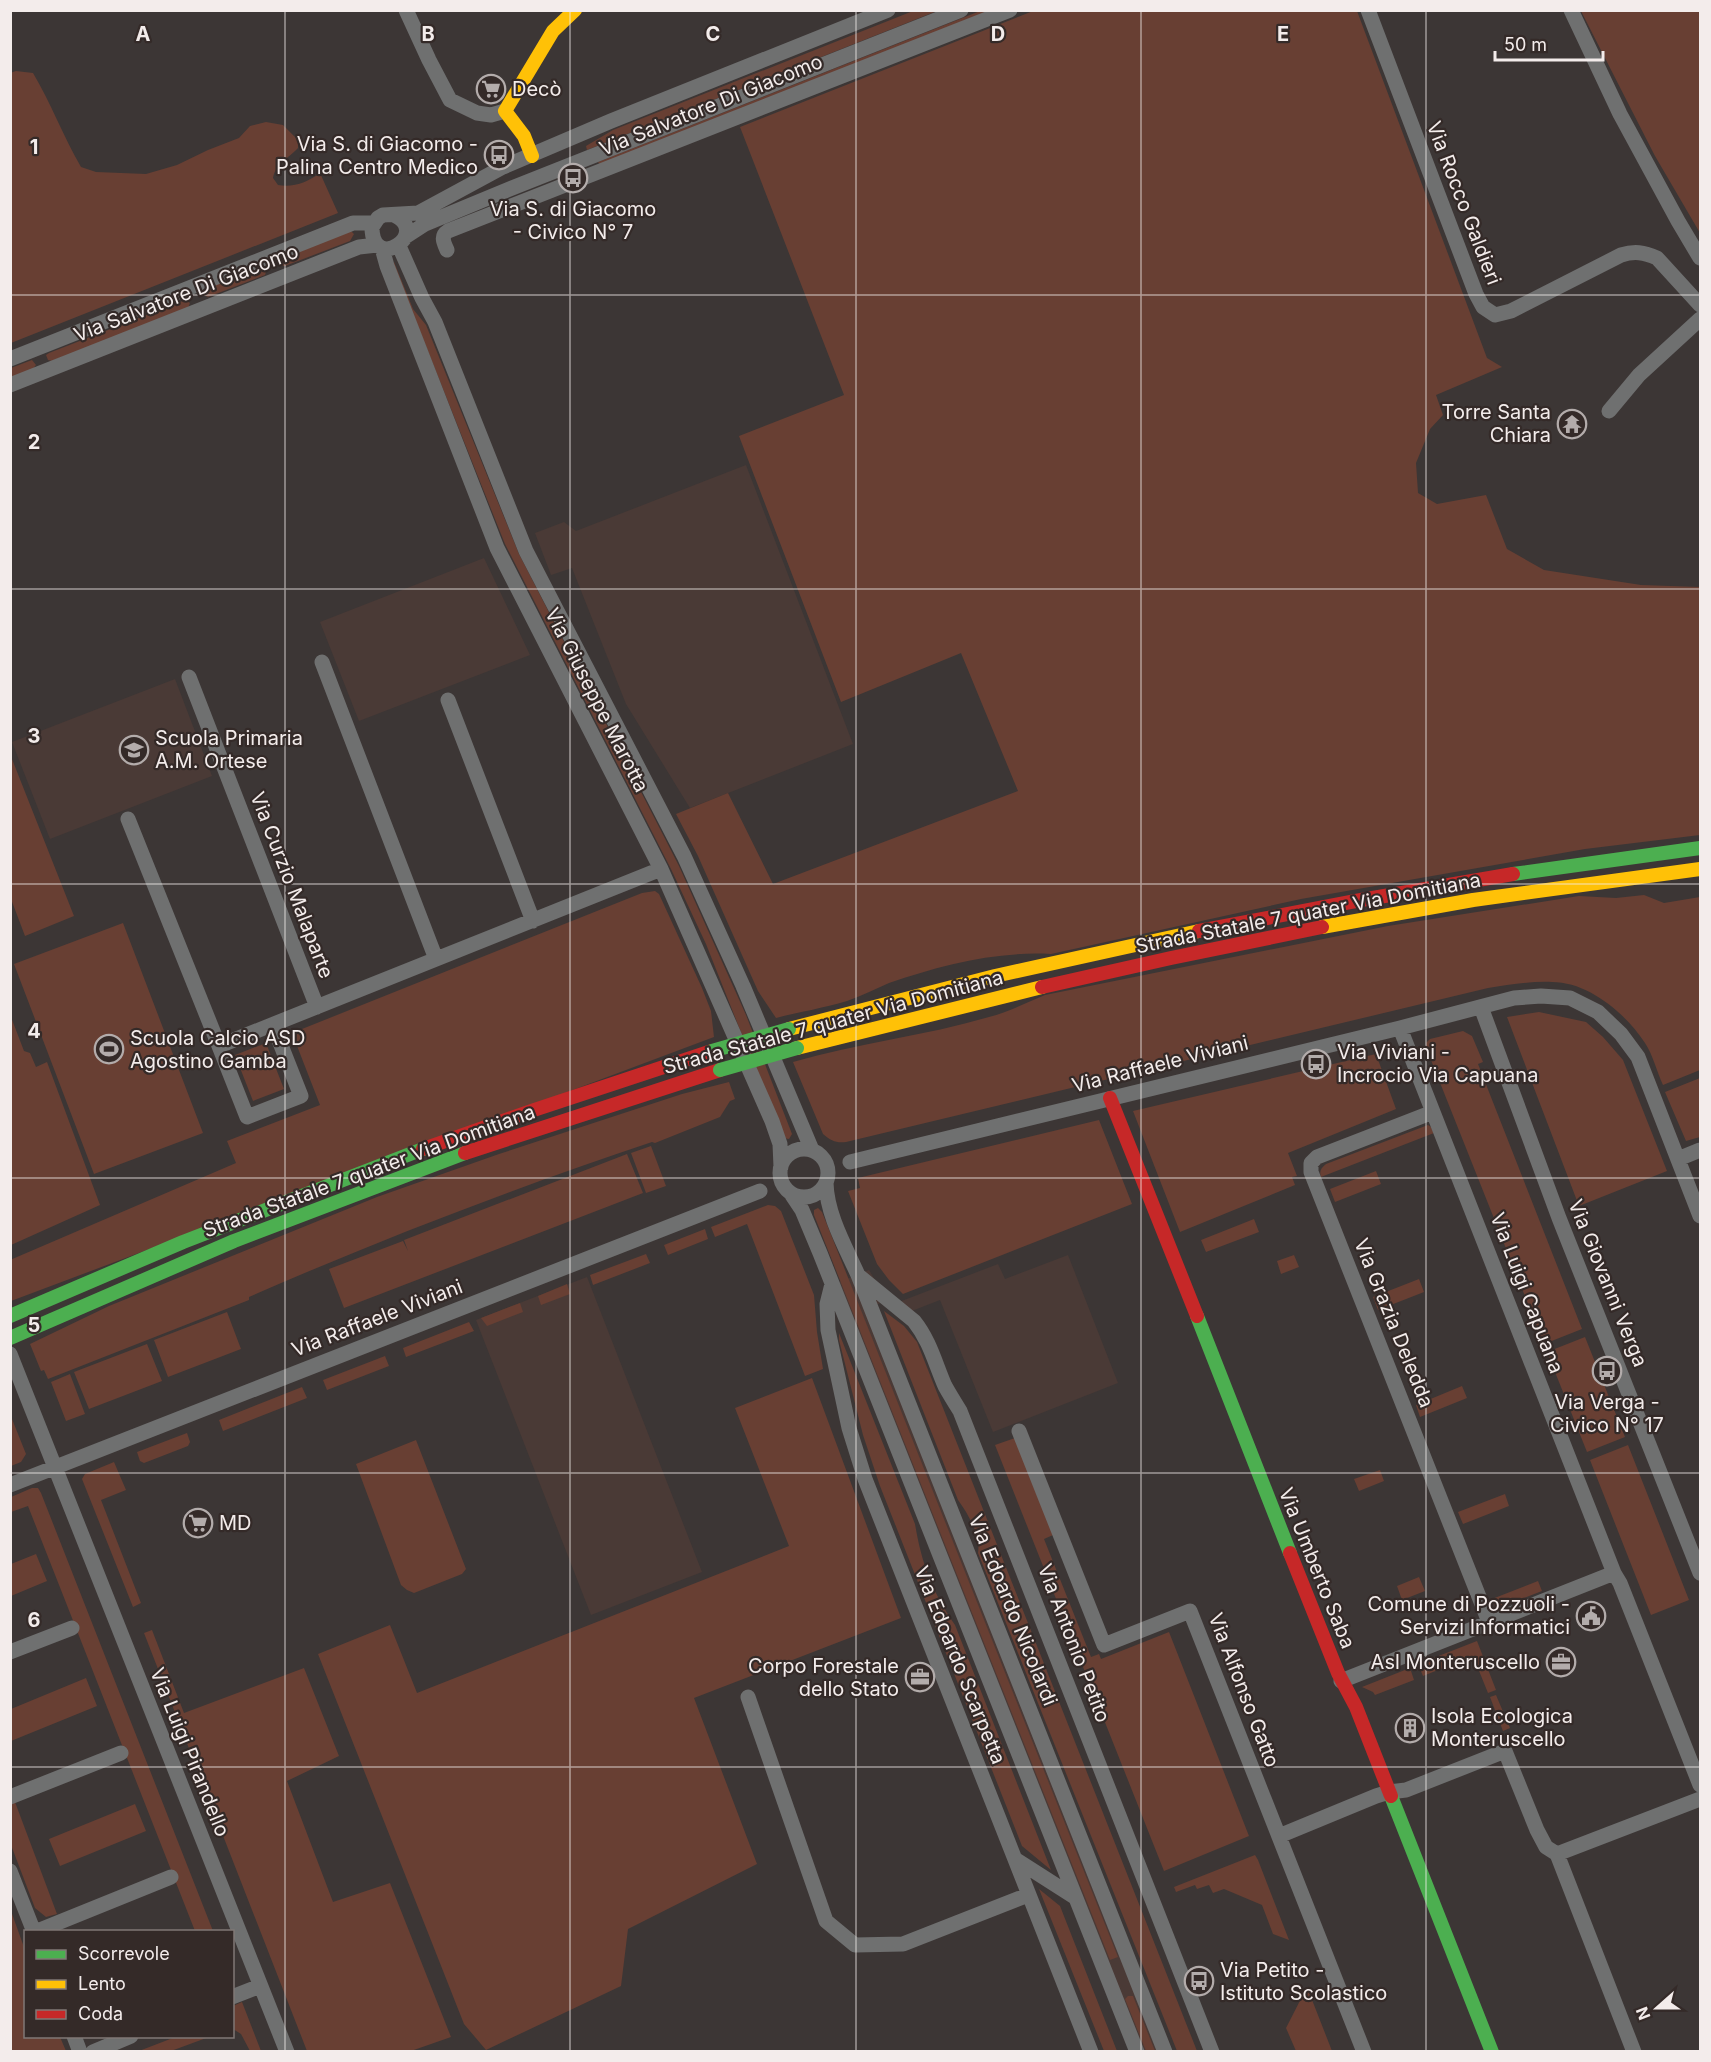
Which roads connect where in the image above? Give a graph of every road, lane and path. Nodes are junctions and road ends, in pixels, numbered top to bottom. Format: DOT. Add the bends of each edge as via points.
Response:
graph roads {
  1 [pos="406,10"];
  2 [pos="575,10"];
  3 [pos="888,10"];
  4 [pos="961,10"];
  5 [pos="1010,10"];
  6 [pos="1368,10"];
  7 [pos="1571,10"];
  8 [pos="506,111"];
  9 [pos="532,156"];
  10 [pos="503,167"];
  11 [pos="512,188"];
  12 [pos="394,215"];
  13 [pos="374,223"];
  14 [pos="402,241"];
  15 [pos="380,246"];
  16 [pos="447,250"];
  17 [pos="269,257"];
  18 [pos="1701,258"];
  19 [pos="278,280"];
  20 [pos="192,288"];
  21 [pos="1701,305"];
  22 [pos="201,310"];
  23 [pos="1701,319"];
  24 [pos="37,349"];
  25 [pos="10,359"];
  26 [pos="46,371"];
  27 [pos="10,385"];
  28 [pos="1609,411"];
  29 [pos="322,662"];
  30 [pos="189,676"];
  31 [pos="448,700"];
  32 [pos="128,819"];
  33 [pos="1701,848"];
  34 [pos="661,869"];
  35 [pos="1701,869"];
  36 [pos="533,921"];
  37 [pos="436,959"];
  38 [pos="317,1007"];
  39 [pos="1480,1008"];
  40 [pos="273,1025"];
  41 [pos="1400,1028"];
  42 [pos="219,1046"];
  43 [pos="1110,1098"];
  44 [pos="1433,1112"];
  45 [pos="1701,1150"];
  46 [pos="818,1155"];
  47 [pos="1678,1159"];
  48 [pos="850,1162"];
  49 [pos="780,1170"];
  50 [pos="828,1179"];
  51 [pos="760,1191"];
  52 [pos="789,1192"];
  53 [pos="1701,1216"];
  54 [pos="858,1275"];
  55 [pos="832,1284"];
  56 [pos="10,1316"];
  57 [pos="10,1338"];
  58 [pos="10,1354"];
  59 [pos="1019,1431"];
  60 [pos="55,1467"];
  61 [pos="10,1485"];
  62 [pos="1614,1573"];
  63 [pos="1701,1573"];
  64 [pos="1489,1622"];
  65 [pos="72,1628"];
  66 [pos="10,1652"];
  67 [pos="1341,1681"];
  68 [pos="748,1697"];
  69 [pos="121,1753"];
  70 [pos="1701,1785"];
  71 [pos="1389,1792"];
  72 [pos="10,1797"];
  73 [pos="1701,1799"];
  74 [pos="1279,1836"];
  75 [pos="1557,1854"];
  76 [pos="1015,1860"];
  77 [pos="10,1871"];
  78 [pos="171,1877"];
  79 [pos="1028,1895"];
  80 [pos="1076,1898"];
  81 [pos="33,1930"];
  82 [pos="39,1930"];
  83 [pos="1134,1973"];
  84 [pos="1110,1982"];
  85 [pos="261,1986"];
  86 [pos="234,1996"];
  87 [pos="74,2038"];
  88 [pos="128,2038"];
  89 [pos="80,2052"];
  90 [pos="93,2052"];
  91 [pos="287,2052"];
  92 [pos="1091,2052"];
  93 [pos="1137,2052"];
  94 [pos="1165,2052"];
  95 [pos="1212,2052"];
  96 [pos="1364,2052"];
  97 [pos="1492,2052"];
  98 [pos="1634,2052"];
  1 -- 8 [label="street" via="450,100 477,113"];
  2 -- 8 [label="main road" via="553,32"];
  3 -- 9 [label="street, Via Salvatore Di Giacomo"];
  4 -- 11 [label="street, Via Salvatore Di Giacomo"];
  5 -- 16 [label="street, Via Salvatore Di Giacomo" via="448,231 443,236"];
  6 -- 21 [label="street, Via Rocco Galdieri" via="1476,294 1488,311 1503,314 1629,253 1657,258"];
  7 -- 18 [label="street" via="1625,123"];
  8 -- 9 [label="main road" via="524,136"];
  9 -- 10 [label="street, Via Salvatore Di Giacomo"];
  10 -- 11 [label="street"];
  10 -- 12 [label="street, Via Salvatore Di Giacomo" via="418,213"];
  11 -- 14 [label="street, Via Salvatore Di Giacomo" via="425,224"];
  12 -- 13 [label="street" via="383,215"];
  12 -- 14 [label="street" via="405,226"];
  13 -- 15 [label="street" via="372,233"];
  13 -- 17 [label="street, Via Salvatore Di Giacomo" via="353,224"];
  14 -- 15 [label="street" via="388,249"];
  14 -- 46 [label="street, Via Giuseppe Marotta" via="526,551 684,856"];
  15 -- 19 [label="street, Via Salvatore Di Giacomo" via="359,247"];
  15 -- 34 [label="street, Via Giuseppe Marotta" via="497,548"];
  17 -- 19 [label="street"];
  17 -- 20 [label="street, Via Salvatore Di Giacomo"];
  19 -- 22 [label="street, Via Salvatore Di Giacomo"];
  20 -- 22 [label="street"];
  20 -- 24 [label="street, Via Salvatore Di Giacomo"];
  22 -- 26 [label="street, Via Salvatore Di Giacomo"];
  23 -- 28 [label="street" via="1639,375"];
  24 -- 25 [label="street, Via Salvatore Di Giacomo"];
  24 -- 26 [label="street"];
  26 -- 27 [label="street, Via Salvatore Di Giacomo"];
  29 -- 37 [label="street"];
  30 -- 38 [label="street, Via Curzio Malaparte"];
  31 -- 36 [label="street"];
  32 -- 42 [label="street"];
  33 -- 56 [label="main road, Strada Statale 7 quater Via Domitiana, bridge" via="1509,874 1294,912 1024,969 789,1029 561,1100 352,1174"];
  34 -- 36 [label="street, Via Curzio Malaparte"];
  34 -- 49 [label="street, Via Giuseppe Marotta" via="772,1121 780,1144"];
  35 -- 57 [label="main road, Strada Statale 7 quater Via Domitiana, bridge" via="1399,912 1198,951 946,1008 797,1048 473,1150 356,1192 148,1276"];
  36 -- 37 [label="street, Via Curzio Malaparte"];
  37 -- 38 [label="street, Via Curzio Malaparte"];
  38 -- 40 [label="street, Via Curzio Malaparte"];
  39 -- 41 [label="street, Via Raffaele Viviani"];
  39 -- 47 [label="street, Via Raffaele Viviani" via="1514,998 1541,996 1570,998 1598,1012 1638,1057"];
  39 -- 63 [label="street, Via Giovanni Verga"];
  40 -- 42 [label="street, Via Curzio Malaparte"];
  40 -- 42 [label="street" via="301,1096 247,1117"];
  41 -- 43 [label="street, Via Raffaele Viviani"];
  41 -- 44 [label="street, Via Luigi Capuana"];
  43 -- 48 [label="street, Via Raffaele Viviani"];
  43 -- 67 [label="main road, Via Umberto Saba"];
  44 -- 62 [label="street, Via Luigi Capuana"];
  44 -- 64 [label="street, Via Grazia Deledda" via="1317,1157 1311,1163 1311,1172"];
  45 -- 47 [label="street"];
  46 -- 48 [label="street"];
  46 -- 49 [label="street" via="796,1150 784,1160"];
  46 -- 50 [label="street"];
  47 -- 53 [label="street, Via Raffaele Viviani"];
  48 -- 50 [label="street"];
  49 -- 51 [label="street" via="764,1182"];
  49 -- 52 [label="street"];
  50 -- 52 [label="street" via="816,1195 808,1198"];
  50 -- 54 [label="street, Via Edoardo Nicolardi" via="826,1201"];
  51 -- 52 [label="street" via="769,1195"];
  51 -- 60 [label="street, Via Raffaele Viviani"];
  52 -- 55 [label="street" via="802,1210"];
  54 -- 83 [label="street, Via Edoardo Nicolardi"];
  54 -- 95 [label="street, Via Antonio Petito" via="914,1321 926,1337 960,1411"];
  55 -- 76 [label="street, Via Edoardo Scarpetta" via="827,1304 828,1329 849,1428 865,1479"];
  55 -- 80 [label="street"];
  58 -- 60 [label="street, Via Luigi Pirandello"];
  59 -- 74 [label="street, Via Alfonso Gatto" via="1104,1645 1190,1611"];
  60 -- 61 [label="street, Via Raffaele Viviani"];
  60 -- 85 [label="street, Via Luigi Pirandello"];
  62 -- 64 [label="street"];
  62 -- 70 [label="street, Via Luigi Capuana"];
  64 -- 67 [label="street"];
  65 -- 66 [label="street"];
  67 -- 71 [label="main road, Via Umberto Saba" via="1356,1707"];
  68 -- 79 [label="street" via="826,1921 855,1945 903,1944"];
  69 -- 72 [label="street"];
  71 -- 74 [label="street"];
  71 -- 75 [label="street" via="1406,1790 1505,1751 1537,1830 1546,1847"];
  71 -- 97 [label="main road, Via Umberto Saba"];
  73 -- 75 [label="street"];
  74 -- 96 [label="street, Via Alfonso Gatto"];
  75 -- 98 [label="street"];
  76 -- 79 [label="street, Via Edoardo Scarpetta"];
  76 -- 80 [label="street"];
  77 -- 81 [label="street"];
  78 -- 82 [label="street"];
  79 -- 92 [label="street, Via Edoardo Scarpetta"];
  80 -- 84 [label="street"];
  83 -- 84 [label="street"];
  83 -- 94 [label="street, Via Edoardo Nicolardi"];
  84 -- 93 [label="street"];
  85 -- 86 [label="street"];
  85 -- 91 [label="street, Via Luigi Pirandello"];
  87 -- 89 [label="street"];
  88 -- 90 [label="street"];
}
